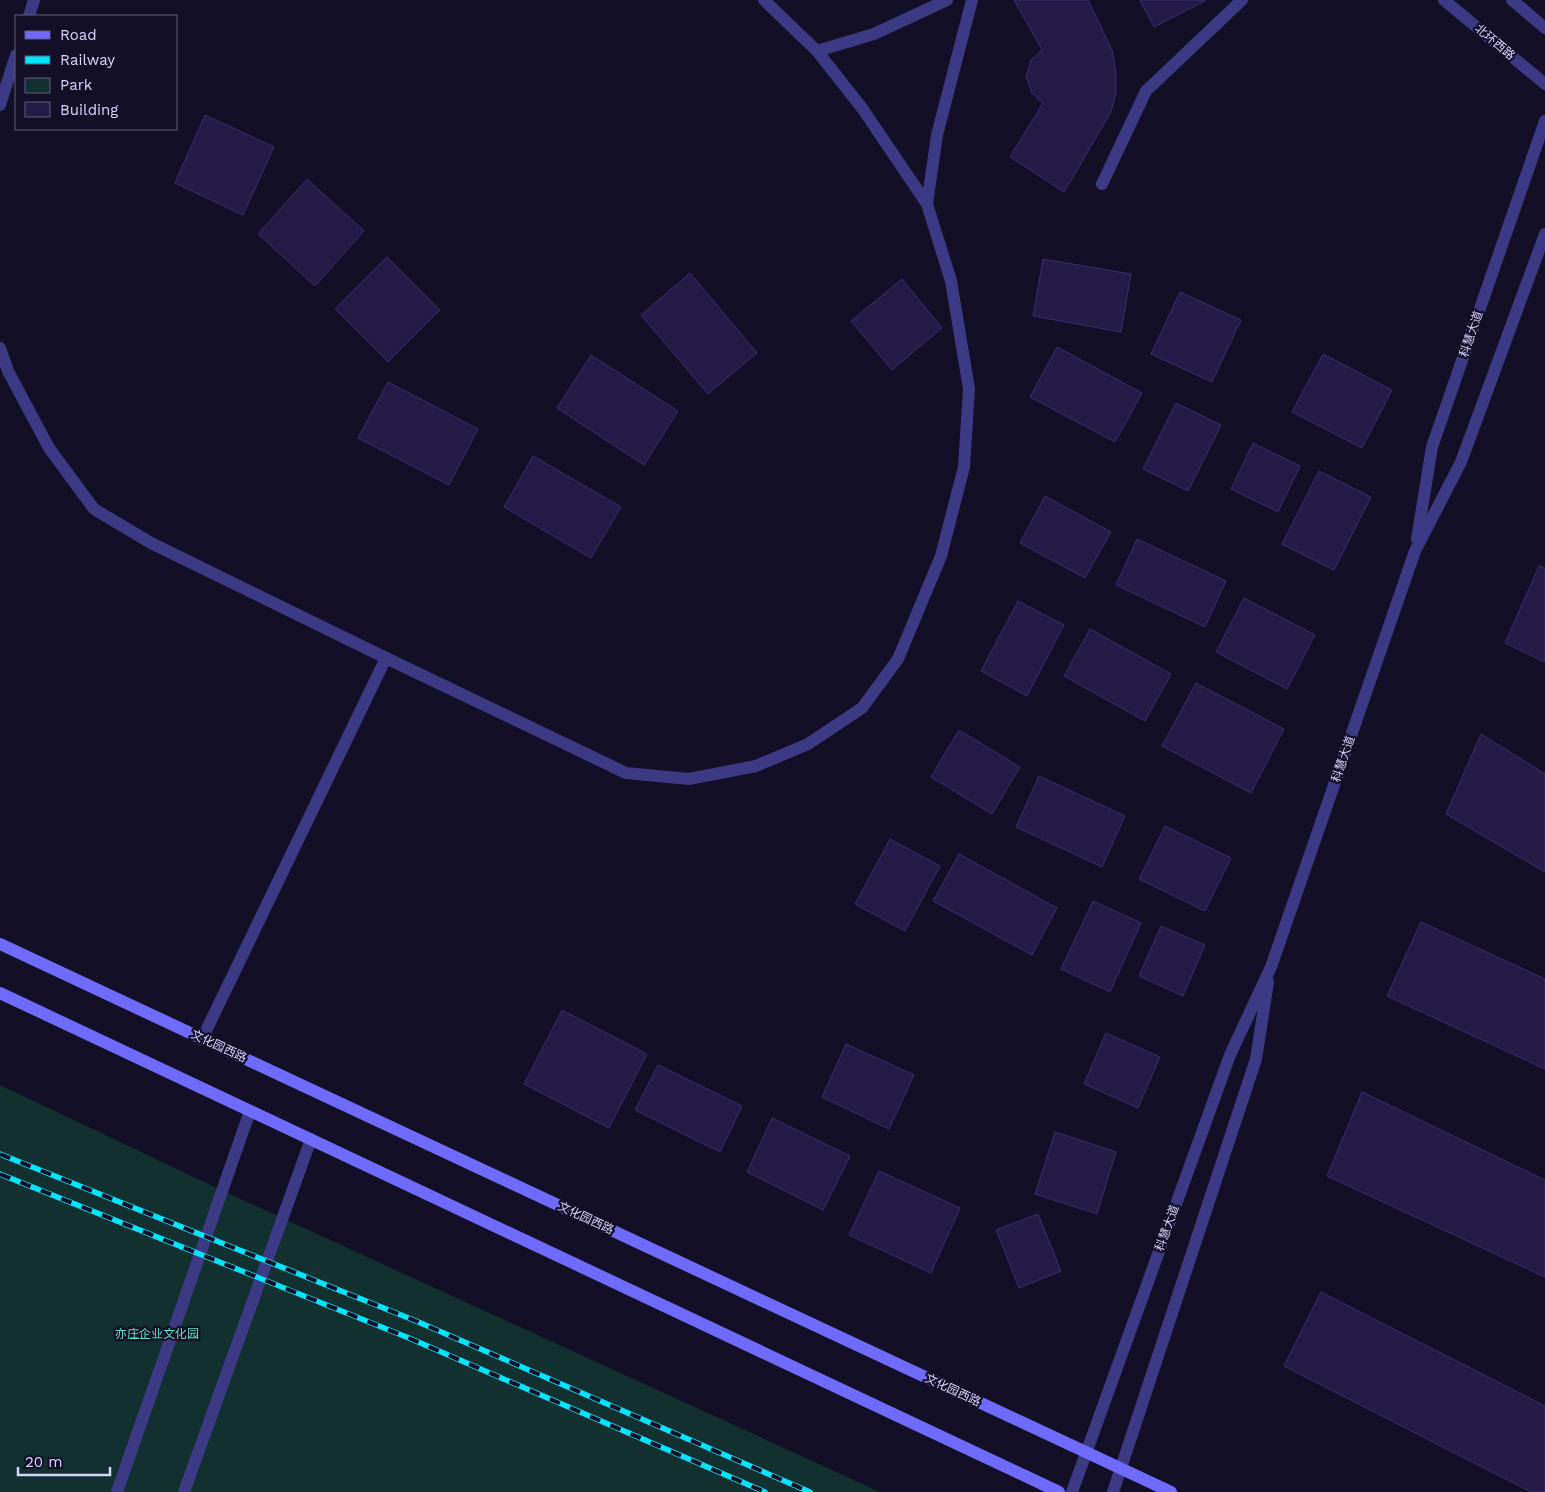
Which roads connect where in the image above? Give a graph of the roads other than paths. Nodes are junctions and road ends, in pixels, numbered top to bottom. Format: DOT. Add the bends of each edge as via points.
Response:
graph roads {
  1 [pos="34,0"];
  2 [pos="764,0"];
  3 [pos="947,0"];
  4 [pos="972,0"];
  5 [pos="1242,0"];
  6 [pos="1444,0"];
  7 [pos="1512,0"];
  8 [pos="29,15"];
  9 [pos="1545,28"];
  10 [pos="817,51"];
  11 [pos="15,58"];
  12 [pos="1545,84"];
  13 [pos="0,105"];
  14 [pos="1545,121"];
  15 [pos="1102,184"];
  16 [pos="927,204"];
  17 [pos="1545,234"];
  18 [pos="0,348"];
  19 [pos="1415,551"];
  20 [pos="386,658"];
  21 [pos="0,944"];
  22 [pos="1271,967"];
  23 [pos="0,993"];
  24 [pos="202,1039"];
  25 [pos="250,1111"];
  26 [pos="311,1139"];
  27 [pos="1086,1452"];
  28 [pos="1121,1468"];
  29 [pos="117,1492"];
  30 [pos="184,1492"];
  31 [pos="1059,1492"];
  32 [pos="1072,1492"];
  33 [pos="1114,1492"];
  34 [pos="1171,1492"];
  1 -- 8 [label="street"];
  2 -- 10 [label="street"];
  3 -- 10 [label="street" via="874,34"];
  4 -- 16 [label="street" via="937,134"];
  5 -- 15 [label="street" via="1146,91"];
  6 -- 12 [label="street, 北环西路"];
  7 -- 9 [label="street"];
  10 -- 16 [label="street" via="862,108"];
  11 -- 13 [label="street"];
  14 -- 19 [label="street, 科慧大道" via="1432,447"];
  16 -- 20 [label="street" via="951,281 969,388 964,467 940,556 898,659 862,708 808,744 756,766 688,779 626,773"];
  17 -- 19 [label="street, 科慧大道" via="1461,462"];
  18 -- 20 [label="street" via="8,371 48,448 94,509 151,543"];
  19 -- 22 [label="street, 科慧大道"];
  20 -- 24 [label="street"];
  21 -- 24 [label="main road, 文化园西路"];
  22 -- 27 [label="street, 科慧大道" via="1230,1055"];
  22 -- 28 [label="street, 科慧大道" via="1256,1059"];
  23 -- 25 [label="main road"];
  24 -- 27 [label="main road, 文化园西路"];
  25 -- 26 [label="main road"];
  25 -- 29 [label="street"];
  26 -- 30 [label="street"];
  26 -- 31 [label="main road"];
  27 -- 28 [label="main road, 文化园西路"];
  27 -- 32 [label="street, 科慧大道"];
  28 -- 33 [label="street, 科慧大道"];
  28 -- 34 [label="main road, 文化园西路"];
}
